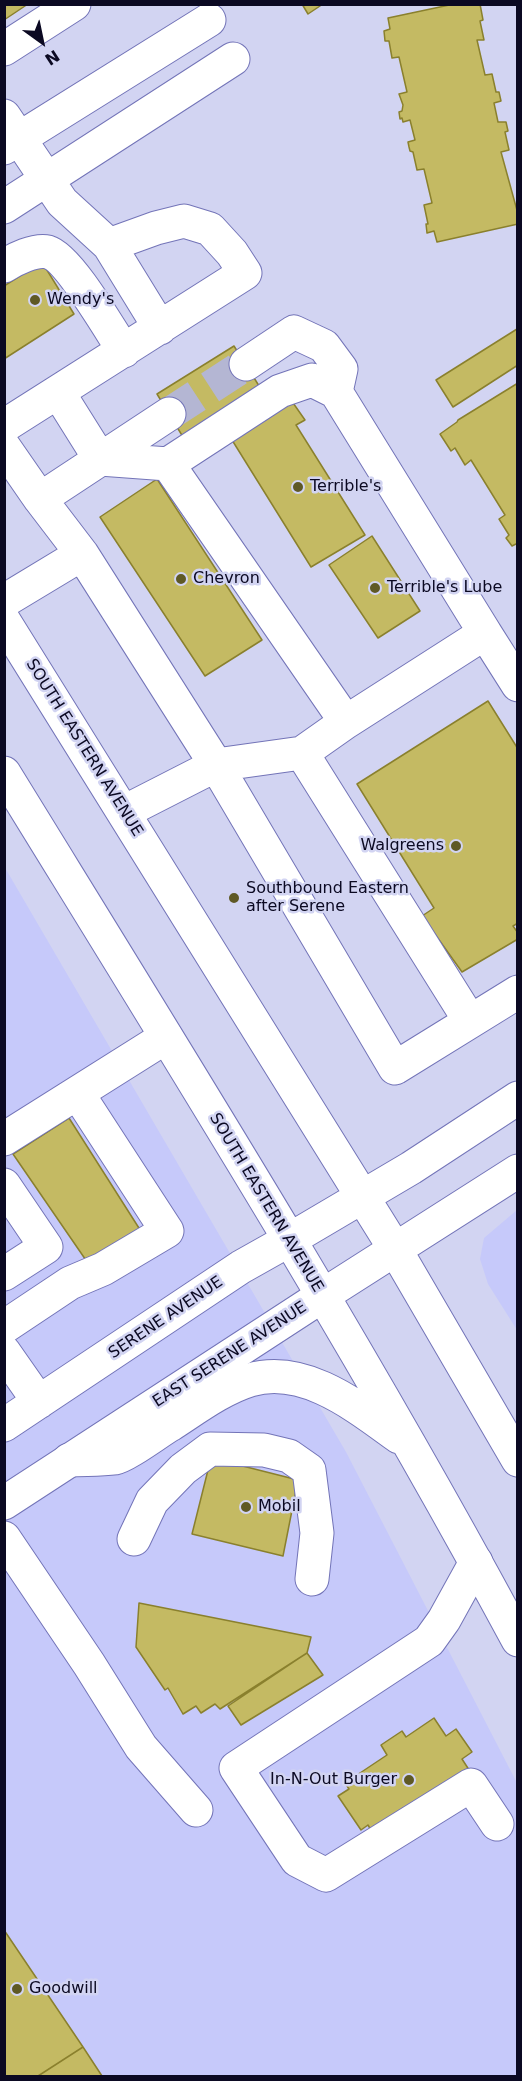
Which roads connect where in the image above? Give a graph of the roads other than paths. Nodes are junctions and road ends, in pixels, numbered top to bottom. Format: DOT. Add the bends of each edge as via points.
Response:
graph roads {
  1 [pos="74,4"];
  2 [pos="209,20"];
  3 [pos="4,49"];
  4 [pos="233,59"];
  5 [pos="10,134"];
  6 [pos="47,179"];
  7 [pos="4,207"];
  8 [pos="109,245"];
  9 [pos="4,266"];
  10 [pos="160,328"];
  11 [pos="124,351"];
  12 [pos="246,364"];
  13 [pos="58,392"];
  14 [pos="336,392"];
  15 [pos="169,414"];
  16 [pos="4,426"];
  17 [pos="4,447"];
  18 [pos="100,459"];
  19 [pos="168,464"];
  20 [pos="40,499"];
  21 [pos="82,554"];
  22 [pos="4,602"];
  23 [pos="4,621"];
  24 [pos="485,633"];
  25 [pos="518,685"];
  26 [pos="346,722"];
  27 [pos="302,753"];
  28 [pos="216,765"];
  29 [pos="9,790"];
  30 [pos="124,812"];
  31 [pos="518,992"];
  32 [pos="470,1021"];
  33 [pos="166,1037"];
  34 [pos="78,1094"];
  35 [pos="518,1098"];
  36 [pos="4,1139"];
  37 [pos="518,1171"];
  38 [pos="4,1185"];
  39 [pos="361,1196"];
  40 [pos="289,1240"];
  41 [pos="395,1249"];
  42 [pos="4,1274"];
  43 [pos="322,1296"];
  44 [pos="4,1327"];
  45 [pos="4,1352"];
  46 [pos="39,1402"];
  47 [pos="4,1425"];
  48 [pos="408,1443"];
  49 [pos="69,1460"];
  50 [pos="518,1460"];
  51 [pos="4,1503"];
  52 [pos="4,1538"];
  53 [pos="134,1539"];
  54 [pos="476,1562"];
  55 [pos="312,1579"];
  56 [pos="518,1640"];
  57 [pos="196,1810"];
  58 [pos="497,1824"];
  1 -- 3 [label="main road"];
  2 -- 5 [label="main road"];
  4 -- 6 [label="main road"];
  5 -- 6 [label="main road"];
  6 -- 7 [label="main road"];
  6 -- 8 [label="main road" via="62,202"];
  8 -- 10 [label="main road"];
  8 -- 10 [label="main road" via="184,221 210,229 244,273"];
  9 -- 11 [label="main road" via="20,256 48,252 65,263"];
  10 -- 11 [label="main road"];
  11 -- 13 [label="main road"];
  12 -- 14 [label="main road" via="294,332 324,346 330,354 340,369"];
  13 -- 16 [label="main road"];
  13 -- 18 [label="main road"];
  14 -- 19 [label="main road" via="312,380 280,391"];
  14 -- 24 [label="main road"];
  15 -- 18 [label="main road"];
  17 -- 20 [label="main road"];
  18 -- 19 [label="main road"];
  18 -- 20 [label="main road"];
  19 -- 26 [label="main road"];
  20 -- 21 [label="main road"];
  21 -- 22 [label="main road"];
  21 -- 28 [label="main road"];
  23 -- 30 [label="main road, SOUTH EASTERN AVENUE"];
  24 -- 25 [label="main road"];
  24 -- 26 [label="main road"];
  26 -- 27 [label="main road"];
  27 -- 28 [label="main road"];
  27 -- 32 [label="main road"];
  28 -- 30 [label="main road"];
  28 -- 32 [label="main road" via="395,1068"];
  29 -- 33 [label="main road, SOUTH EASTERN AVENUE"];
  30 -- 39 [label="main road, SOUTH EASTERN AVENUE"];
  31 -- 32 [label="main road"];
  33 -- 34 [label="main road"];
  33 -- 40 [label="main road, SOUTH EASTERN AVENUE"];
  34 -- 36 [label="main road"];
  34 -- 44 [label="main road" via="167,1231 103,1269 70,1283"];
  35 -- 39 [label="main road"];
  37 -- 41 [label="main road, EAST SERENE AVENUE"];
  38 -- 42 [label="main road" via="46,1248"];
  39 -- 40 [label="main road, SERENE AVENUE"];
  39 -- 41 [label="main road, SOUTH EASTERN AVENUE"];
  40 -- 43 [label="main road, SOUTH EASTERN AVENUE"];
  40 -- 46 [label="main road, SERENE AVENUE"];
  41 -- 43 [label="main road, EAST SERENE AVENUE"];
  41 -- 50 [label="main road, SOUTH EASTERN AVENUE"];
  43 -- 48 [label="main road, SOUTH EASTERN AVENUE"];
  43 -- 49 [label="main road, EAST SERENE AVENUE"];
  45 -- 46 [label="main road"];
  46 -- 47 [label="main road, SERENE AVENUE"];
  48 -- 49 [label="main road" via="330,1391 306,1382 266,1378 250,1380 217,1395 117,1458"];
  48 -- 54 [label="main road, SOUTH EASTERN AVENUE"];
  49 -- 51 [label="main road, EAST SERENE AVENUE"];
  52 -- 57 [label="main road" via="141,1747"];
  53 -- 55 [label="main road" via="152,1501 183,1468 210,1449 264,1450 289,1456 309,1470 317,1533"];
  54 -- 56 [label="main road, SOUTH EASTERN AVENUE"];
  54 -- 58 [label="main road" via="429,1641 236,1768 297,1860 326,1875 471,1785"];
}
